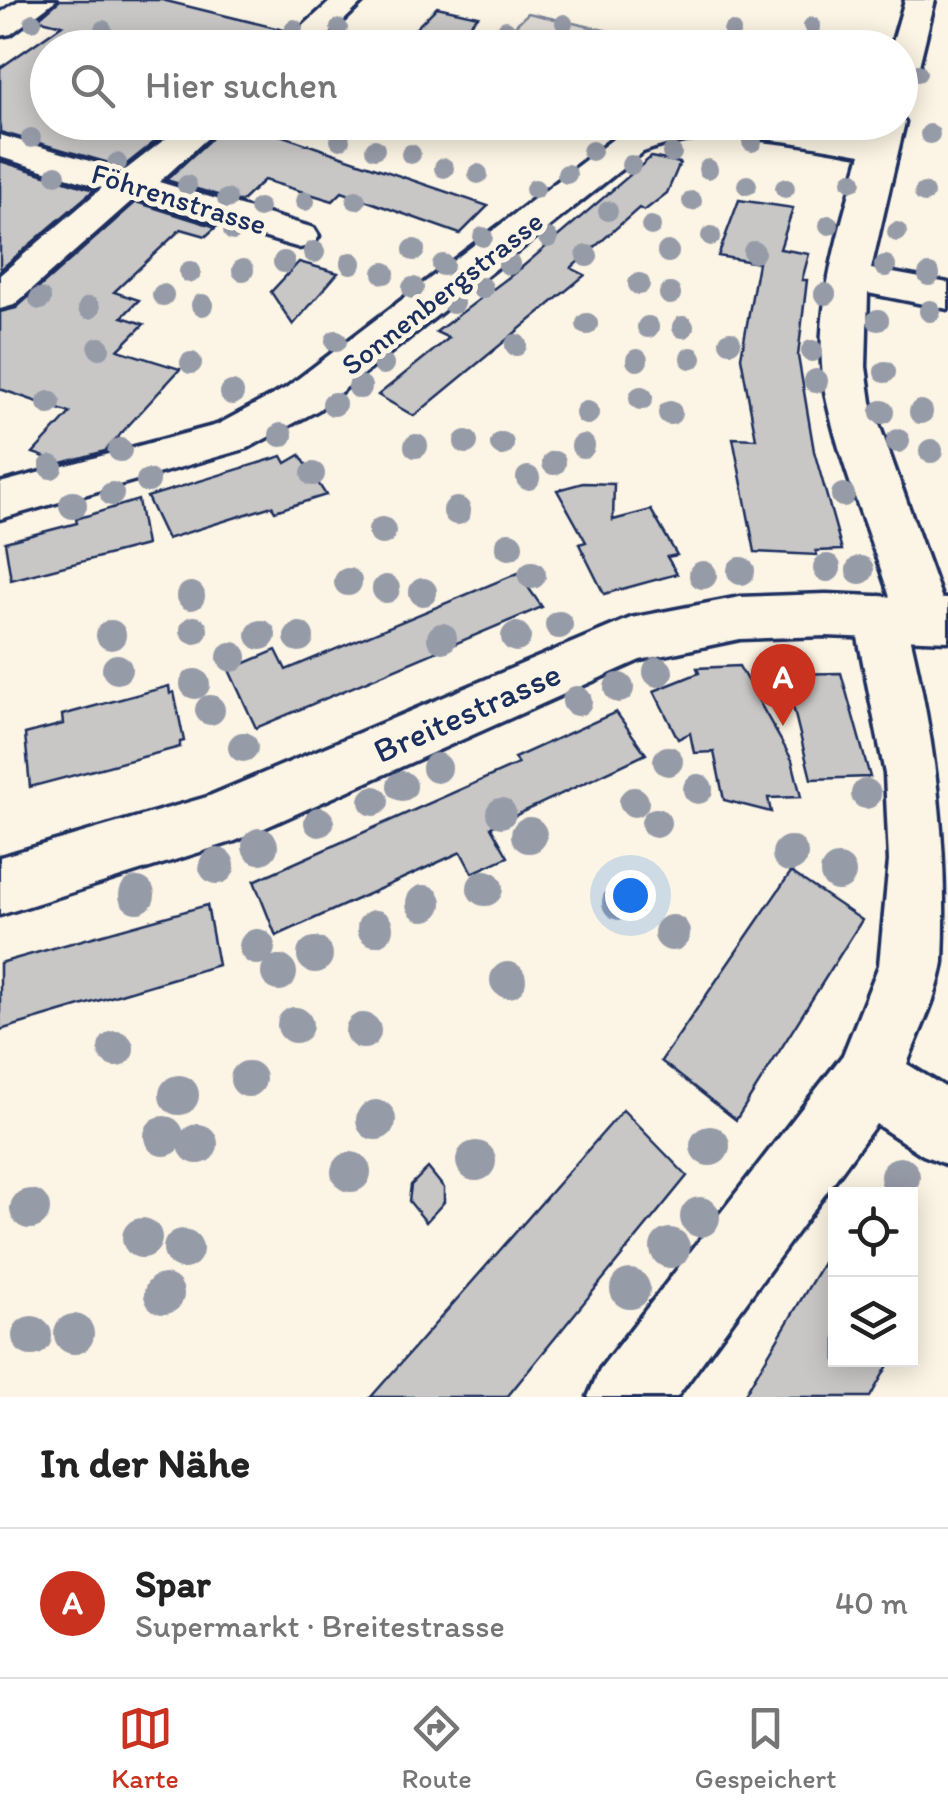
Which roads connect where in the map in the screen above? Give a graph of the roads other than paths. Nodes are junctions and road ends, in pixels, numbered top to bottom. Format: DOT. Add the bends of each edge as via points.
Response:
graph roads {
  1 [pos="41,0"];
  2 [pos="350,0"];
  3 [pos="920,0"];
  4 [pos="0,27"];
  5 [pos="316,30"];
  6 [pos="912,30"];
  7 [pos="187,140"];
  8 [pos="638,140"];
  9 [pos="884,140"];
  10 [pos="0,146"];
  11 [pos="130,184"];
  12 [pos="300,236"];
  13 [pos="850,277"];
  14 [pos="0,296"];
  15 [pos="948,296"];
  16 [pos="0,501"];
  17 [pos="917,619"];
  18 [pos="0,886"];
  19 [pos="868,1078"];
  20 [pos="948,1130"];
  21 [pos="628,1397"];
  1 -- 4 [label="street"];
  2 -- 5 [label="street"];
  3 -- 6 [label="street"];
  7 -- 11 [label="street"];
  8 -- 16 [label="street, Sonnenbergstrasse" via="302,399 232,438"];
  9 -- 13 [label="street"];
  10 -- 11 [label="street, Föhrenstrasse"];
  11 -- 12 [label="street, Föhrenstrasse"];
  11 -- 14 [label="street"];
  13 -- 15 [label="street"];
  13 -- 17 [label="street" via="842,326 849,402"];
  17 -- 18 [label="street, Breitestrasse" via="740,618 632,640 214,822"];
  17 -- 19 [label="street" via="919,861 911,965"];
  19 -- 20 [label="street"];
  19 -- 21 [label="street"];
}
